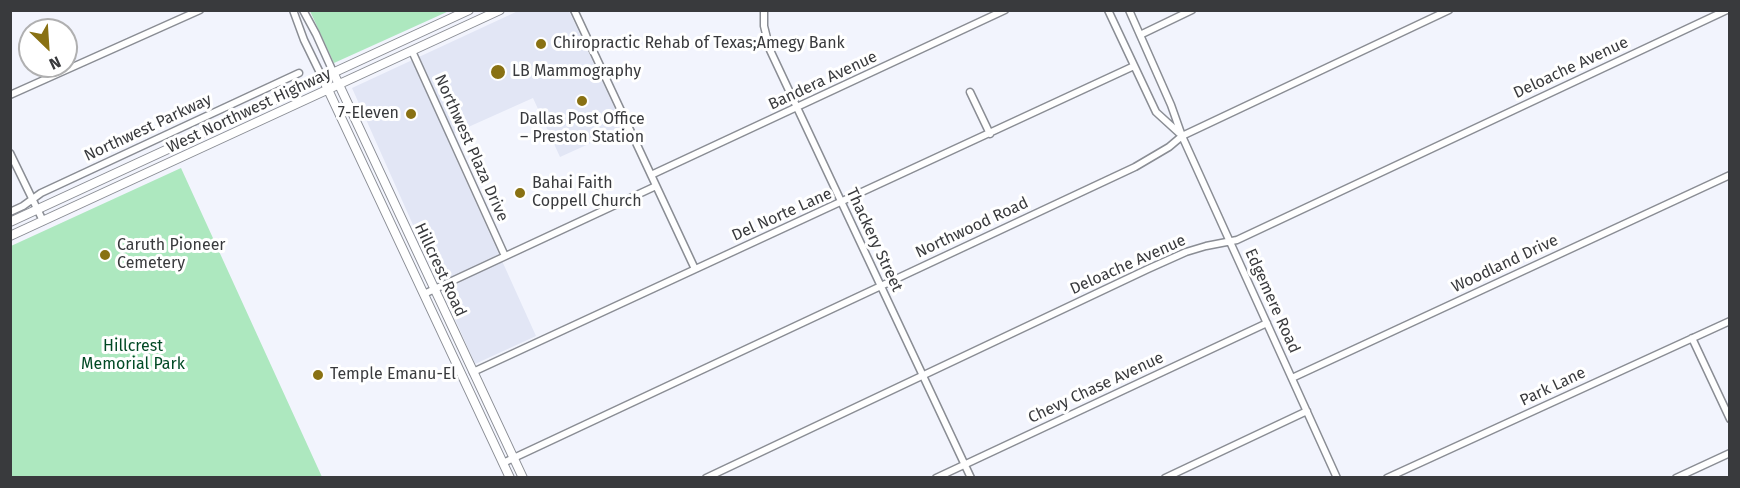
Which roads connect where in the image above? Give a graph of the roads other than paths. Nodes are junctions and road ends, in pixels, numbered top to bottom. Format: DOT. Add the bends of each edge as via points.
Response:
graph roads {
  1 [pos="200,10"];
  2 [pos="293,10"];
  3 [pos="303,10"];
  4 [pos="469,10"];
  5 [pos="500,10"];
  6 [pos="574,10"];
  7 [pos="764,10"];
  8 [pos="1005,10"];
  9 [pos="1108,10"];
  10 [pos="1129,10"];
  11 [pos="1192,10"];
  12 [pos="1449,10"];
  13 [pos="1727,10"];
  14 [pos="1140,34"];
  15 [pos="412,51"];
  16 [pos="1134,66"];
  17 [pos="298,73"];
  18 [pos="334,74"];
  19 [pos="323,79"];
  20 [pos="339,84"];
  21 [pos="328,90"];
  22 [pos="970,92"];
  23 [pos="10,95"];
  24 [pos="1171,105"];
  25 [pos="798,108"];
  26 [pos="1156,112"];
  27 [pos="990,134"];
  28 [pos="1182,136"];
  29 [pos="10,153"];
  30 [pos="377,168"];
  31 [pos="367,173"];
  32 [pos="651,175"];
  33 [pos="1730,175"];
  34 [pos="656,186"];
  35 [pos="32,199"];
  36 [pos="842,202"];
  37 [pos="38,210"];
  38 [pos="10,212"];
  39 [pos="43,221"];
  40 [pos="10,222"];
  41 [pos="408,233"];
  42 [pos="10,236"];
  43 [pos="397,239"];
  44 [pos="1230,241"];
  45 [pos="505,256"];
  46 [pos="695,269"];
  47 [pos="881,286"];
  48 [pos="435,289"];
  49 [pos="424,294"];
  50 [pos="1730,321"];
  51 [pos="1267,323"];
  52 [pos="1692,338"];
  53 [pos="472,370"];
  54 [pos="461,374"];
  55 [pos="923,376"];
  56 [pos="1292,378"];
  57 [pos="1307,411"];
  58 [pos="1730,419"];
  59 [pos="1730,453"];
  60 [pos="513,458"];
  61 [pos="503,463"];
  62 [pos="964,464"];
  63 [pos="510,477"];
  64 [pos="523,477"];
  65 [pos="706,477"];
  66 [pos="936,477"];
  67 [pos="970,477"];
  68 [pos="1165,477"];
  69 [pos="1337,477"];
  70 [pos="1387,477"];
  71 [pos="1676,477"];
  1 -- 23 [label="street"];
  2 -- 19 [label="street"];
  3 -- 18 [label="street"];
  4 -- 18 [label="main road, West Northwest Highway"];
  5 -- 15 [label="main road, West Northwest Highway"];
  6 -- 32 [label="street"];
  7 -- 25 [label="street, Thackery Street" via="770,50"];
  8 -- 25 [label="street, Bandera Avenue"];
  9 -- 16 [label="street, Edgemere Road"];
  10 -- 14 [label="street, Edgemere Road"];
  11 -- 14 [label="street"];
  12 -- 28 [label="street, Northwood Road"];
  13 -- 44 [label="street, Deloache Avenue"];
  14 -- 24 [label="street, Edgemere Road"];
  15 -- 20 [label="main road, West Northwest Highway"];
  15 -- 45 [label="street, Northwest Plaza Drive"];
  16 -- 26 [label="street, Edgemere Road"];
  16 -- 27 [label="street, Del Norte Lane"];
  17 -- 35 [label="street, Northwest Parkway"];
  18 -- 19 [label="main road, West Northwest Highway"];
  18 -- 20 [label="main road, Hillcrest Road"];
  19 -- 21 [label="main road, Hillcrest Road"];
  19 -- 37 [label="main road, West Northwest Highway"];
  20 -- 21 [label="main road, West Northwest Highway"];
  20 -- 30 [label="main road, Hillcrest Road"];
  21 -- 31 [label="main road, Hillcrest Road"];
  21 -- 39 [label="main road, West Northwest Highway"];
  22 -- 27 [label="street"];
  24 -- 26 [label="street"];
  24 -- 28 [label="street, Edgemere Road"];
  25 -- 32 [label="street, Bandera Avenue"];
  25 -- 36 [label="street, Thackery Street"];
  26 -- 28 [label="street, Edgemere Road"];
  27 -- 36 [label="street, Del Norte Lane"];
  28 -- 44 [label="street, Edgemere Road"];
  28 -- 47 [label="street, Northwood Road" via="1135,167"];
  29 -- 35 [label="street"];
  30 -- 31 [label="main road"];
  30 -- 41 [label="main road, Hillcrest Road"];
  31 -- 43 [label="main road, Hillcrest Road"];
  32 -- 34 [label="street"];
  33 -- 56 [label="street, Woodland Drive"];
  34 -- 45 [label="street"];
  34 -- 46 [label="street"];
  35 -- 37 [label="street"];
  35 -- 38 [label="street, Northwest Parkway"];
  36 -- 46 [label="street, Del Norte Lane"];
  36 -- 47 [label="street, Thackery Street"];
  37 -- 39 [label="street"];
  37 -- 40 [label="main road, West Northwest Highway"];
  39 -- 42 [label="main road, West Northwest Highway"];
  41 -- 43 [label="main road"];
  41 -- 48 [label="main road, Hillcrest Road"];
  43 -- 49 [label="main road, Hillcrest Road"];
  44 -- 51 [label="street, Edgemere Road"];
  44 -- 55 [label="street, Deloache Avenue" via="1186,252"];
  45 -- 48 [label="street"];
  46 -- 53 [label="street, Del Norte Lane"];
  47 -- 55 [label="street, Thackery Street"];
  47 -- 60 [label="street, Northwood Road"];
  48 -- 49 [label="street"];
  48 -- 53 [label="main road, Hillcrest Road"];
  49 -- 54 [label="main road, Hillcrest Road"];
  50 -- 52 [label="street, Park Lane"];
  51 -- 56 [label="street, Edgemere Road"];
  51 -- 62 [label="street, Chevy Chase Avenue"];
  52 -- 58 [label="street"];
  52 -- 70 [label="street, Park Lane"];
  53 -- 54 [label="main road"];
  53 -- 60 [label="main road, Hillcrest Road"];
  54 -- 61 [label="main road, Hillcrest Road"];
  55 -- 62 [label="street, Thackery Street"];
  55 -- 65 [label="street, Deloache Avenue"];
  56 -- 57 [label="street, Edgemere Road"];
  57 -- 68 [label="street"];
  57 -- 69 [label="street, Edgemere Road"];
  59 -- 71 [label="street"];
  60 -- 61 [label="street, Northwood Road"];
  60 -- 64 [label="main road, Hillcrest Road"];
  61 -- 63 [label="main road, Hillcrest Road"];
  62 -- 66 [label="street, Chevy Chase Avenue"];
  62 -- 67 [label="street, Thackery Street"];
}
